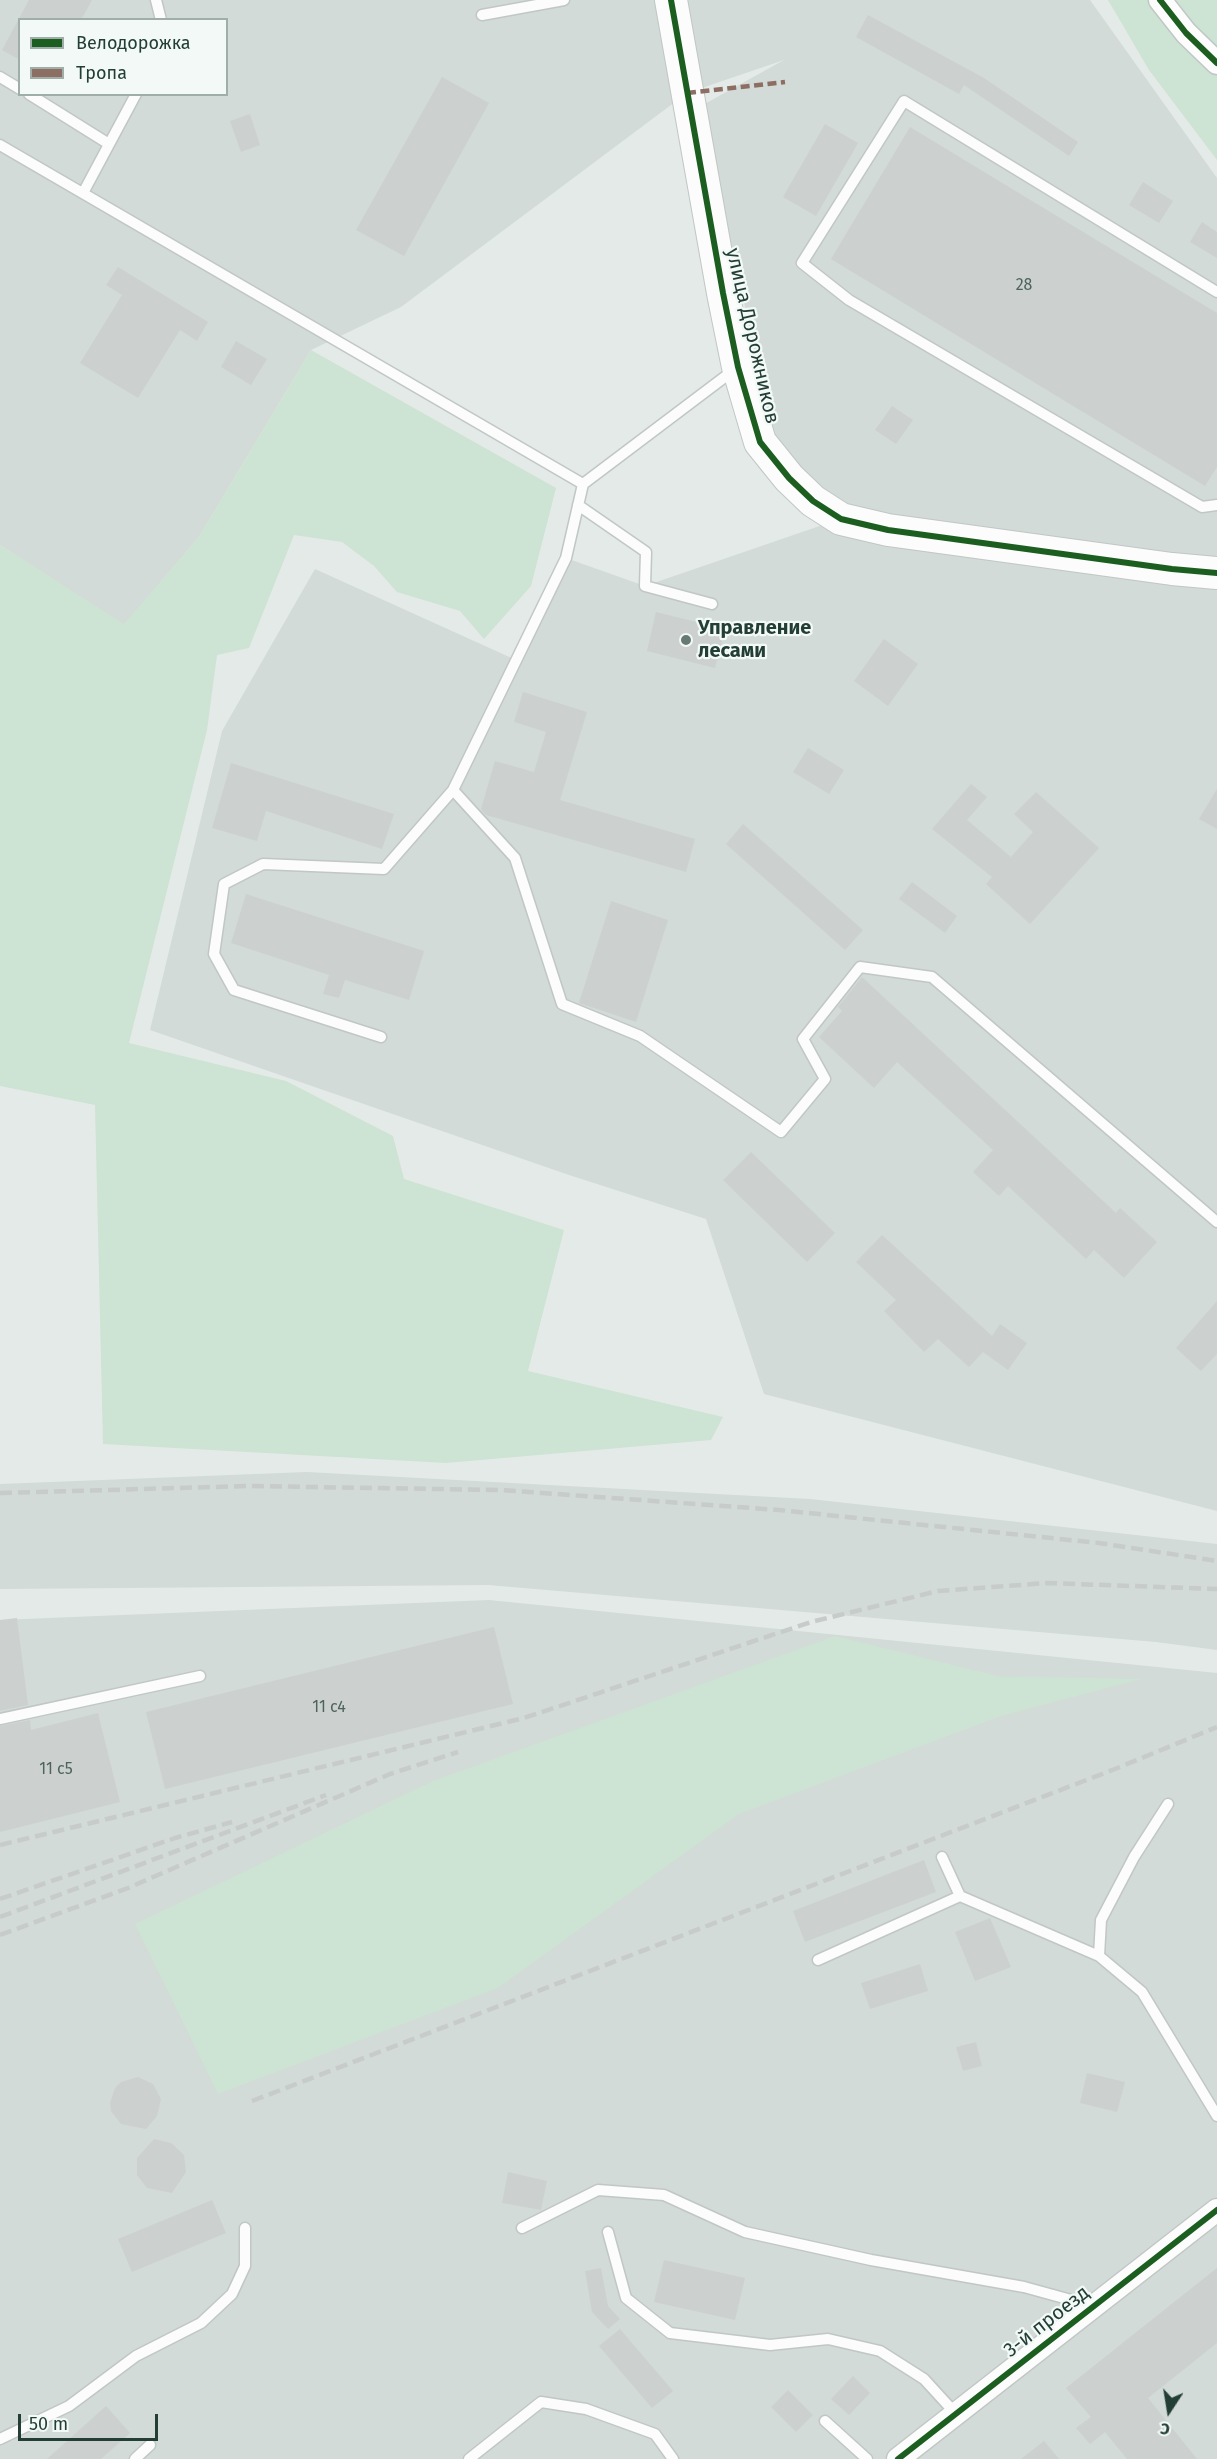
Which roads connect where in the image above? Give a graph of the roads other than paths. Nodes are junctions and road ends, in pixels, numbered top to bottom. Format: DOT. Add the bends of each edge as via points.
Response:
graph roads {
  1 [pos="156,0"];
  2 [pos="564,0"];
  3 [pos="670,0"];
  4 [pos="1160,0"];
  5 [pos="482,15"];
  6 [pos="160,18"];
  7 [pos="1217,63"];
  8 [pos="0,77"];
  9 [pos="18,88"];
  10 [pos="32,96"];
  11 [pos="135,96"];
  12 [pos="110,144"];
  13 [pos="0,145"];
  14 [pos="83,194"];
  15 [pos="1217,292"];
  16 [pos="738,367"];
  17 [pos="583,484"];
  18 [pos="578,505"];
  19 [pos="1217,505"];
  20 [pos="1217,573"];
  21 [pos="712,604"];
  22 [pos="453,790"];
  23 [pos="381,1037"];
  24 [pos="1217,1222"];
  25 [pos="200,1676"];
  26 [pos="0,1719"];
  27 [pos="1168,1804"];
  28 [pos="942,1857"];
  29 [pos="960,1896"];
  30 [pos="1099,1956"];
  31 [pos="818,1960"];
  32 [pos="1217,2116"];
  33 [pos="1217,2210"];
  34 [pos="245,2228"];
  35 [pos="522,2228"];
  36 [pos="608,2232"];
  37 [pos="1094,2306"];
  38 [pos="956,2414"];
  39 [pos="825,2421"];
  40 [pos="0,2439"];
  41 [pos="150,2445"];
  42 [pos="135,2459"];
  43 [pos="469,2459"];
  44 [pos="673,2459"];
  45 [pos="867,2459"];
  46 [pos="898,2459"];
  1 -- 6 [label="lane"];
  2 -- 5 [label="lane"];
  3 -- 16 [label="street, улица Дорожников"];
  4 -- 7 [label="street"];
  8 -- 9 [label="lane"];
  10 -- 12 [label="lane"];
  11 -- 12 [label="lane"];
  12 -- 14 [label="lane"];
  13 -- 14 [label="lane"];
  14 -- 17 [label="lane"];
  15 -- 19 [label="lane" via="904,101 802,263 849,300 1202,507"];
  16 -- 17 [label="lane"];
  16 -- 20 [label="street, улица Дорожников" via="760,442 813,501 841,519 900,532"];
  17 -- 18 [label="lane"];
  18 -- 21 [label="lane" via="646,552 645,586"];
  18 -- 22 [label="lane" via="566,558"];
  22 -- 23 [label="lane" via="384,869 263,864 224,884 214,954 234,990"];
  22 -- 24 [label="lane" via="515,858 561,1004 640,1036 781,1132 825,1079 803,1039 860,967 932,977"];
  25 -- 26 [label="lane"];
  27 -- 30 [label="lane" via="1101,1920"];
  28 -- 29 [label="lane"];
  29 -- 30 [label="lane"];
  29 -- 31 [label="lane"];
  30 -- 32 [label="lane" via="1142,1992"];
  33 -- 37 [label="street, 3-й проезд"];
  34 -- 40 [label="lane" via="245,2266 232,2294 201,2323 136,2356 69,2406"];
  35 -- 37 [label="lane" via="598,2190 664,2195 745,2232 871,2260 1024,2287"];
  36 -- 38 [label="lane" via="627,2298 670,2333 770,2345 828,2339 880,2350 924,2379"];
  37 -- 38 [label="street, 3-й проезд"];
  38 -- 46 [label="street, 3-й проезд"];
  39 -- 45 [label="lane"];
  41 -- 42 [label="lane"];
  43 -- 44 [label="lane" via="541,2402 586,2409 655,2433"];
}
